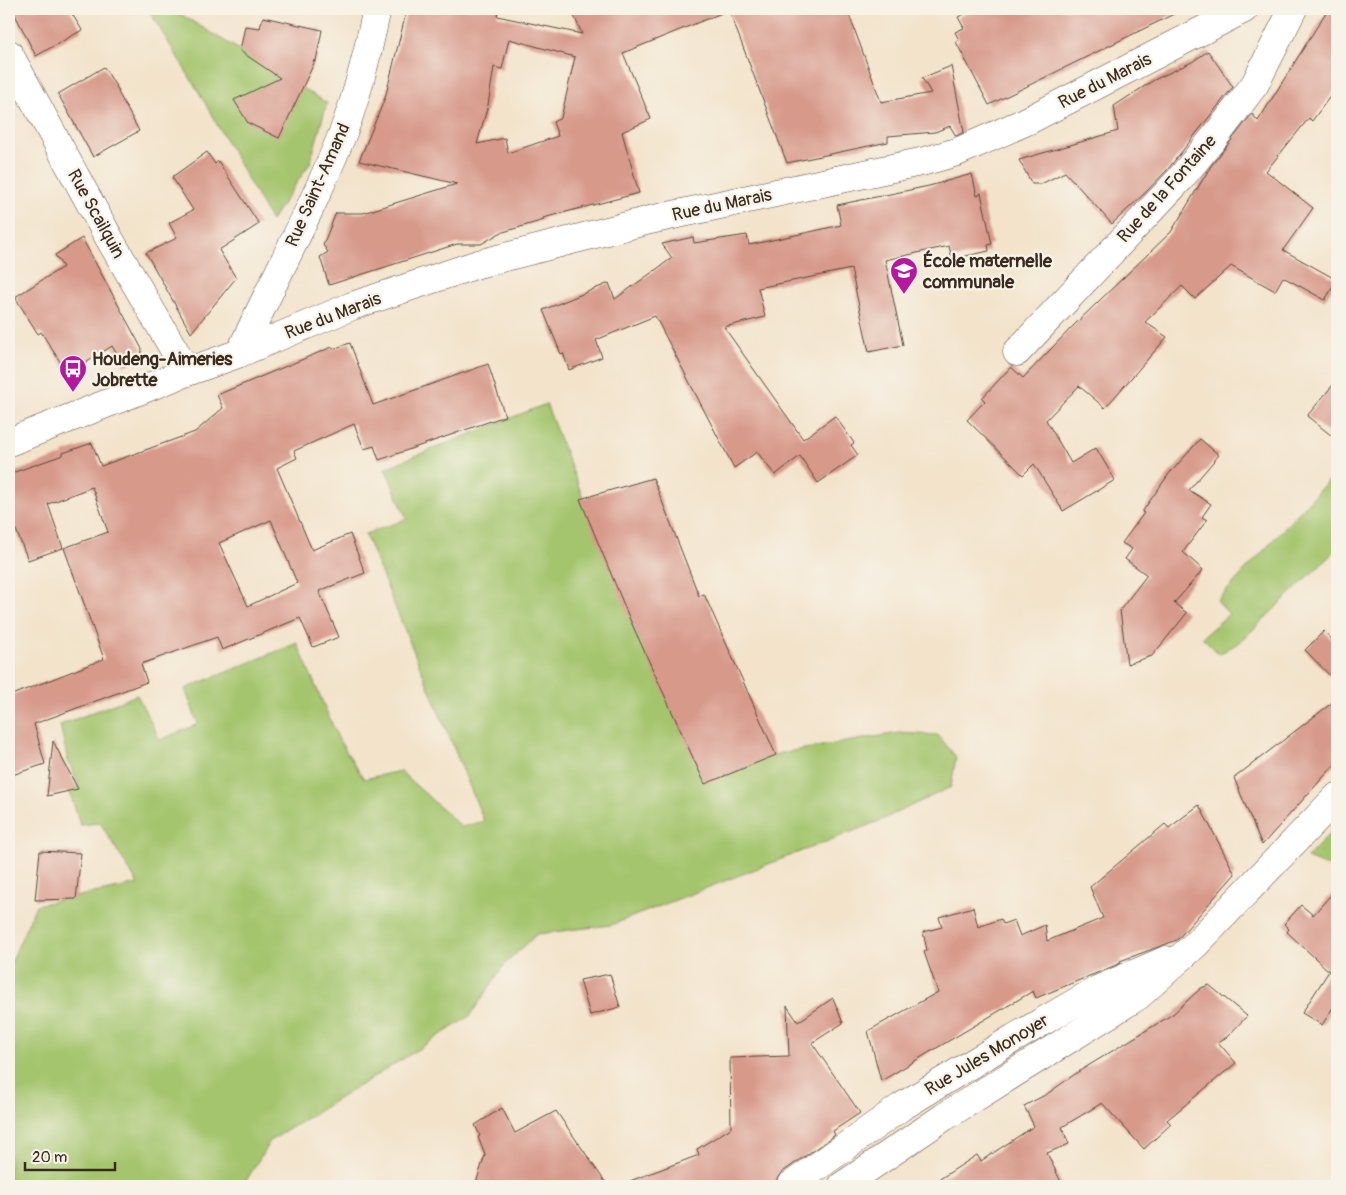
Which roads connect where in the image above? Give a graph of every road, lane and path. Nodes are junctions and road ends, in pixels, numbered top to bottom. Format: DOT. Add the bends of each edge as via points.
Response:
graph roads {
  1 [pos="377,9"];
  2 [pos="1244,9"];
  3 [pos="1293,9"];
  4 [pos="9,54"];
  5 [pos="1017,352"];
  6 [pos="240,353"];
  7 [pos="187,372"];
  8 [pos="9,442"];
  9 [pos="1337,797"];
  10 [pos="1196,944"];
  11 [pos="790,1186"];
  12 [pos="842,1186"];
  1 -- 6 [label="street, Rue Saint-Amand" via="365,64 344,130"];
  2 -- 6 [label="street, Rue du Marais" via="1027,121 957,152 650,220 478,264 352,306"];
  3 -- 5 [label="street, Rue de la Fontaine" via="1255,84 1218,133 1180,179"];
  4 -- 7 [label="street, Rue Scailquin" via="109,238"];
  6 -- 7 [label="street, Rue du Marais"];
  7 -- 8 [label="street, Rue du Marais"];
  9 -- 10 [label="street, Rue Jules Monoyer"];
  10 -- 11 [label="street, Rue Jules Monoyer" via="1100,989 1014,1038 892,1113"];
  10 -- 12 [label="street, Rue Jules Monoyer" via="1138,996 944,1117"];
}
